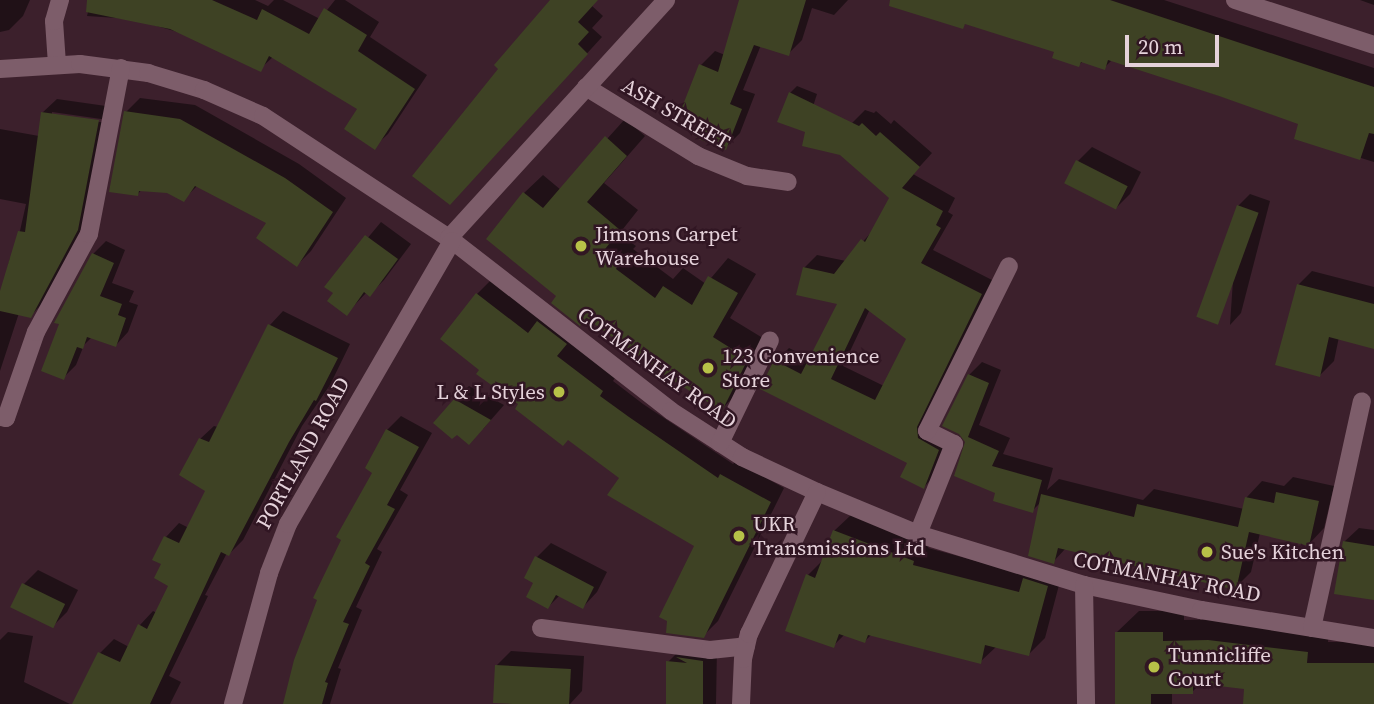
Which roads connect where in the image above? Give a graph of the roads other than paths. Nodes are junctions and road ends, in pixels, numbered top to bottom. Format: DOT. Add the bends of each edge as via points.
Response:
graph roads {
  1 [pos="60,0"];
  2 [pos="666,0"];
  3 [pos="1235,0"];
  4 [pos="1374,46"];
  5 [pos="57,64"];
  6 [pos="121,68"];
  7 [pos="0,69"];
  8 [pos="586,87"];
  9 [pos="788,182"];
  10 [pos="451,240"];
  11 [pos="1009,266"];
  12 [pos="770,340"];
  13 [pos="1362,401"];
  14 [pos="0,417"];
  15 [pos="720,443"];
  16 [pos="817,492"];
  17 [pos="918,534"];
  18 [pos="1084,585"];
  19 [pos="541,628"];
  20 [pos="1312,628"];
  21 [pos="1374,638"];
  22 [pos="746,646"];
  23 [pos="233,704"];
  24 [pos="741,704"];
  25 [pos="1086,704"];
  1 -- 5 [label="street" via="54,21"];
  2 -- 8 [label="street, ASH STREET"];
  3 -- 4 [label="street"];
  5 -- 6 [label="street, COTMANHAY ROAD"];
  5 -- 7 [label="street, COTMANHAY ROAD"];
  6 -- 10 [label="street, COTMANHAY ROAD" via="204,89 263,116"];
  6 -- 14 [label="street" via="89,234 36,332 6,418"];
  8 -- 9 [label="street, ASH STREET" via="698,156 747,176"];
  8 -- 10 [label="street, ASH STREET"];
  10 -- 15 [label="street, COTMANHAY ROAD" via="631,382"];
  10 -- 23 [label="street, PORTLAND ROAD" via="288,524 269,573"];
  11 -- 17 [label="street" via="927,432 954,444"];
  12 -- 15 [label="street"];
  13 -- 20 [label="street"];
  15 -- 16 [label="street, COTMANHAY ROAD"];
  16 -- 17 [label="street, COTMANHAY ROAD"];
  16 -- 22 [label="street" via="757,613"];
  17 -- 18 [label="street, COTMANHAY ROAD"];
  18 -- 20 [label="street, COTMANHAY ROAD"];
  18 -- 25 [label="street"];
  19 -- 22 [label="street" via="710,650"];
  20 -- 21 [label="street, COTMANHAY ROAD"];
  22 -- 24 [label="street"];
}
